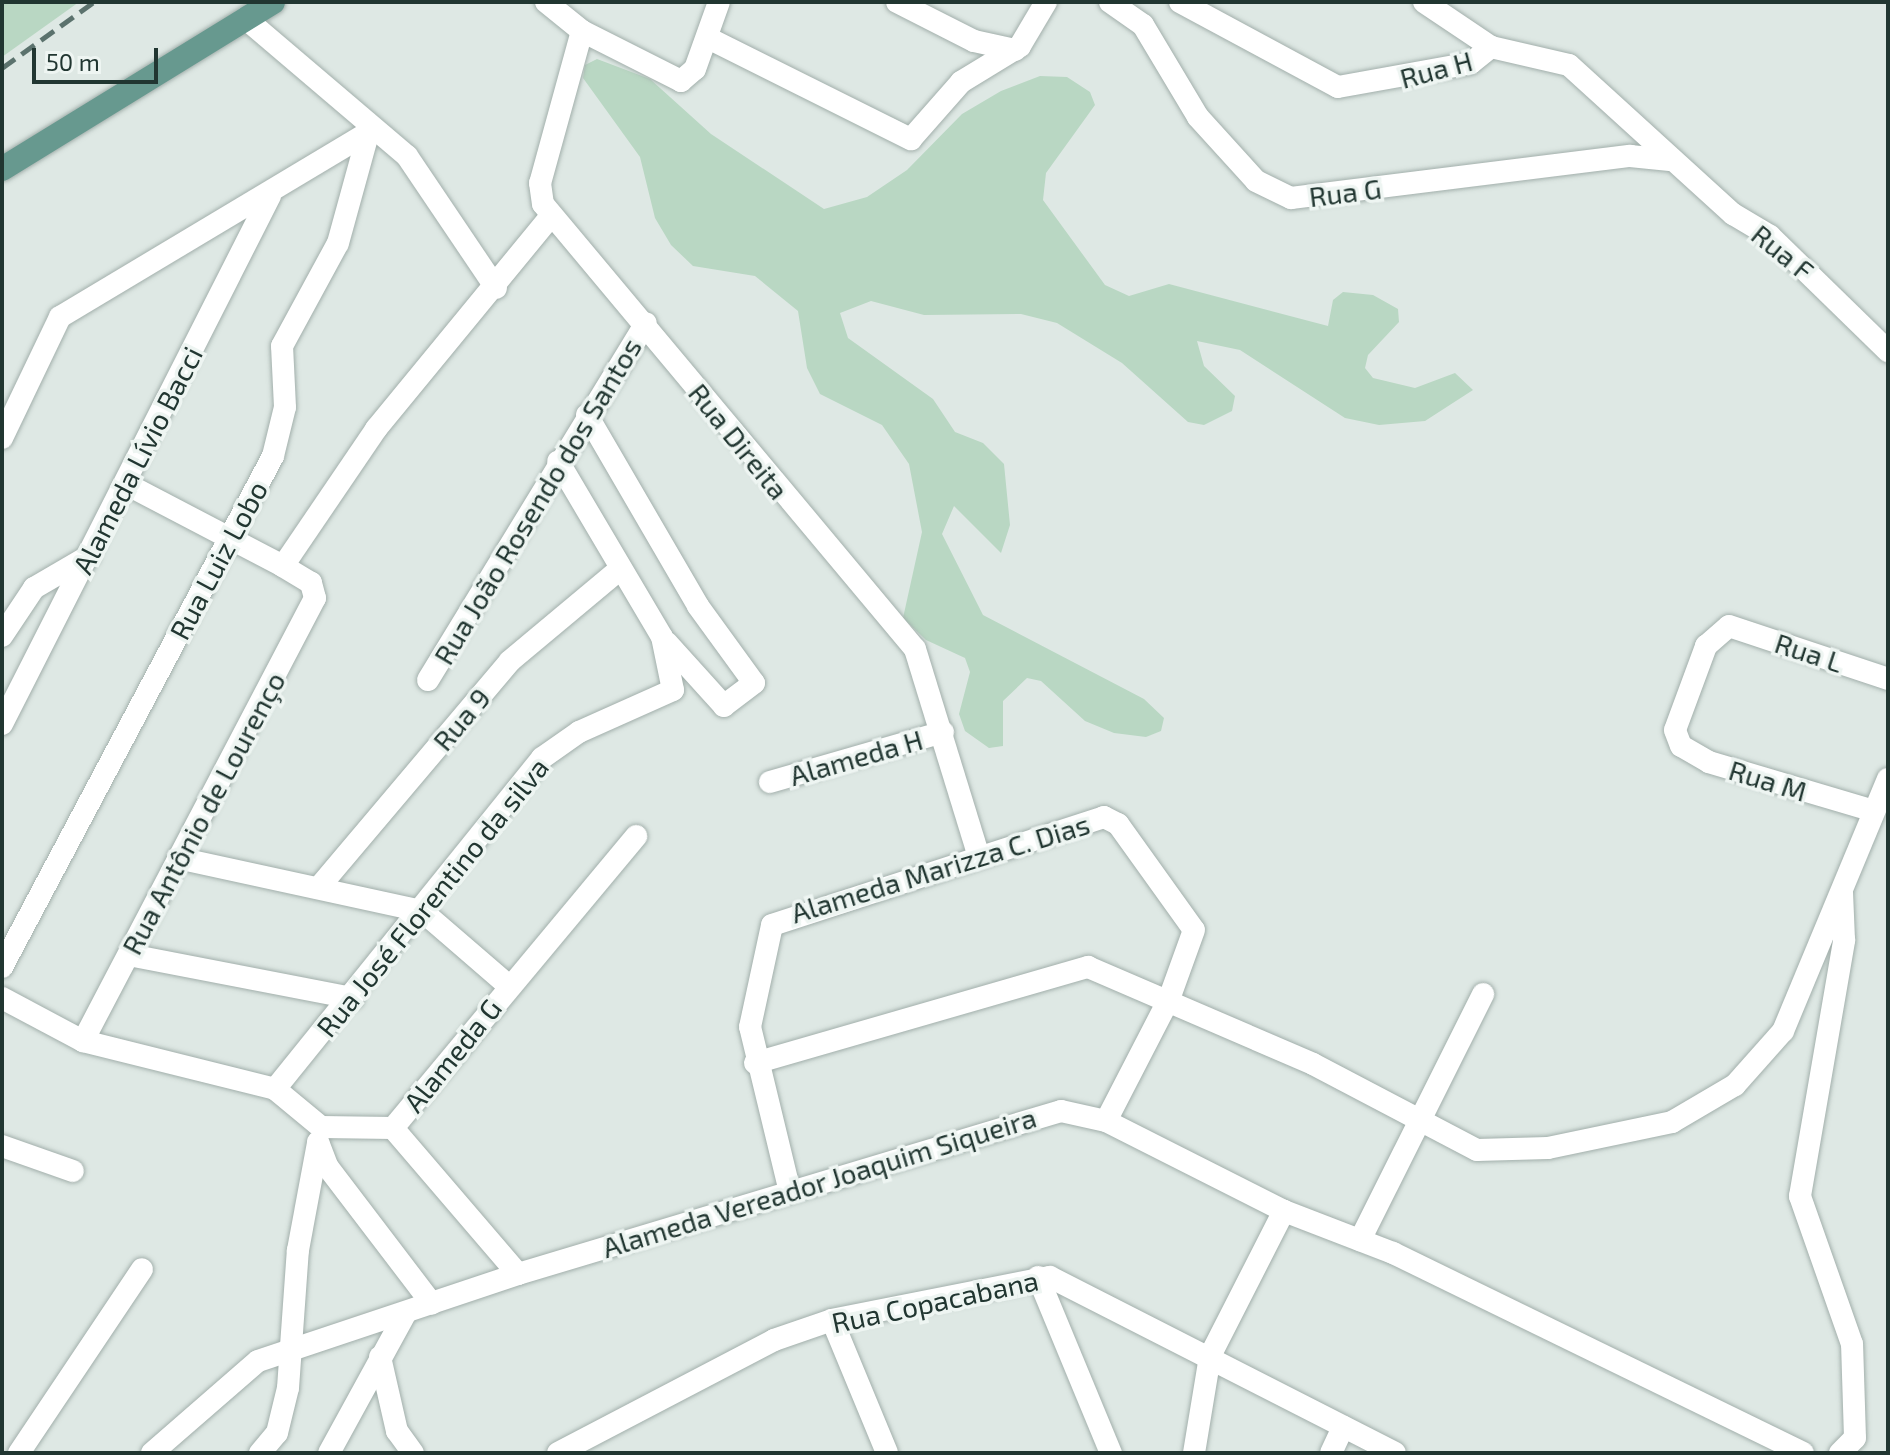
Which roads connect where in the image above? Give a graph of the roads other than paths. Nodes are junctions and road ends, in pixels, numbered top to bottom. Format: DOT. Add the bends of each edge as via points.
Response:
graph roads {
  1 [pos="273,2"];
  2 [pos="546,2"];
  3 [pos="719,2"];
  4 [pos="897,2"];
  5 [pos="1046,2"];
  6 [pos="1110,2"];
  7 [pos="1180,2"];
  8 [pos="1424,2"];
  9 [pos="246,19"];
  10 [pos="582,31"];
  11 [pos="708,38"];
  12 [pos="1491,47"];
  13 [pos="1015,50"];
  14 [pos="371,130"];
  15 [pos="1670,160"];
  16 [pos="2,169"];
  17 [pos="270,196"];
  18 [pos="550,217"];
  19 [pos="496,288"];
  20 [pos="646,323"];
  21 [pos="1888,351"];
  22 [pos="587,415"];
  23 [pos="2,438"];
  24 [pos="558,461"];
  25 [pos="126,484"];
  26 [pos="230,541"];
  27 [pos="89,556"];
  28 [pos="283,566"];
  29 [pos="620,569"];
  30 [pos="2,636"];
  31 [pos="662,637"];
  32 [pos="1888,679"];
  33 [pos="428,680"];
  34 [pos="2,724"];
  35 [pos="1675,730"];
  36 [pos="943,732"];
  37 [pos="1888,779"];
  38 [pos="770,782"];
  39 [pos="1874,811"];
  40 [pos="636,836"];
  41 [pos="978,854"];
  42 [pos="178,858"];
  43 [pos="320,886"];
  44 [pos="1842,888"];
  45 [pos="422,911"];
  46 [pos="129,955"];
  47 [pos="2,967"];
  48 [pos="509,986"];
  49 [pos="1483,994"];
  50 [pos="2,998"];
  51 [pos="353,998"];
  52 [pos="1169,999"];
  53 [pos="83,1041"];
  54 [pos="755,1063"];
  55 [pos="275,1089"];
  56 [pos="1106,1121"];
  57 [pos="1422,1122"];
  58 [pos="393,1128"];
  59 [pos="319,1135"];
  60 [pos="4,1153"];
  61 [pos="73,1171"];
  62 [pos="790,1192"];
  63 [pos="1284,1211"];
  64 [pos="1360,1240"];
  65 [pos="142,1269"];
  66 [pos="518,1274"];
  67 [pos="1038,1277"];
  68 [pos="432,1304"];
  69 [pos="405,1314"];
  70 [pos="832,1320"];
  71 [pos="292,1350"];
  72 [pos="1210,1356"];
  73 [pos="380,1357"];
  74 [pos="1343,1427"];
  75 [pos="19,1453"];
  76 [pos="152,1453"];
  77 [pos="260,1453"];
  78 [pos="329,1453"];
  79 [pos="413,1453"];
  80 [pos="558,1453"];
  81 [pos="887,1453"];
  82 [pos="1111,1453"];
  83 [pos="1194,1453"];
  84 [pos="1331,1453"];
  85 [pos="1395,1453"];
  86 [pos="1803,1453"];
  87 [pos="1840,1453"];
  1 -- 9 [label="main road"];
  2 -- 10 [label="street"];
  3 -- 11 [label="street"];
  4 -- 13 [label="street" via="974,41"];
  5 -- 13 [label="street"];
  6 -- 15 [label="street, Rua G" via="1143,25 1198,117 1246,170 1291,198 1630,156"];
  7 -- 12 [label="street, Rua H" via="1338,87 1471,63"];
  8 -- 12 [label="street"];
  9 -- 14 [label="street"];
  9 -- 16 [label="main road"];
  10 -- 11 [label="street" via="681,81"];
  10 -- 18 [label="street, Rua Direita" via="540,183"];
  11 -- 13 [label="street" via="911,139 961,82"];
  12 -- 15 [label="street, Rua H" via="1569,65"];
  14 -- 17 [label="street"];
  14 -- 19 [label="street" via="432,189"];
  14 -- 26 [label="street, Rua Luiz Lobo" via="338,243 282,346 281,439"];
  15 -- 21 [label="street, Rua F" via="1770,236"];
  17 -- 23 [label="street" via="60,317"];
  17 -- 25 [label="street, Alameda Lívio Bacci"];
  18 -- 19 [label="street"];
  18 -- 20 [label="street, Rua Direita"];
  19 -- 28 [label="street" via="376,429"];
  20 -- 22 [label="street, Rua João Rosendo dos Santos"];
  20 -- 36 [label="street, Rua Direita" via="915,649"];
  22 -- 24 [label="street, Rua João Rosendo dos Santos"];
  22 -- 31 [label="street" via="698,606 754,683 724,706"];
  24 -- 29 [label="street, Rua José Florentino da silva"];
  24 -- 33 [label="street, Rua João Rosendo dos Santos"];
  25 -- 26 [label="street"];
  25 -- 27 [label="street, Alameda Lívio Bacci"];
  26 -- 28 [label="street"];
  26 -- 47 [label="street, Rua Luiz Lobo"];
  27 -- 30 [label="street" via="34,588"];
  27 -- 34 [label="street, Alameda Lívio Bacci"];
  28 -- 42 [label="street, Rua Antônio de Lourenço" via="311,583 311,607"];
  29 -- 31 [label="street, Rua José Florentino da silva"];
  29 -- 43 [label="street, Rua 9" via="510,661"];
  31 -- 45 [label="street, Rua José Florentino da silva" via="673,674 670,694 550,751"];
  32 -- 35 [label="street, Rua L" via="1729,626 1706,646"];
  35 -- 39 [label="street, Rua M" via="1681,746 1709,762"];
  36 -- 38 [label="street, Alameda H"];
  36 -- 41 [label="street, Rua Direita"];
  37 -- 39 [label="street"];
  39 -- 44 [label="street"];
  40 -- 48 [label="street, Alameda G"];
  41 -- 52 [label="street, Alameda Marizza C. Dias" via="1111,818 1194,930"];
  41 -- 54 [label="street, Alameda Marizza C. Dias" via="772,925 752,1004"];
  42 -- 43 [label="street"];
  42 -- 46 [label="street, Rua Antônio de Lourenço"];
  43 -- 45 [label="street"];
  44 -- 57 [label="street" via="1783,1031 1757,1066 1712,1102 1672,1122 1510,1151 1477,1150"];
  44 -- 87 [label="street" via="1844,940 1800,1196 1852,1344 1855,1438"];
  45 -- 48 [label="street"];
  45 -- 51 [label="street, Rua José Florentino da silva"];
  46 -- 51 [label="street"];
  46 -- 53 [label="street, Rua Antônio de Lourenço"];
  48 -- 58 [label="street, Alameda G"];
  49 -- 57 [label="street"];
  50 -- 53 [label="street"];
  51 -- 55 [label="street, Rua José Florentino da silva"];
  52 -- 54 [label="street" via="1072,968"];
  52 -- 56 [label="street"];
  52 -- 57 [label="street"];
  53 -- 55 [label="street"];
  54 -- 62 [label="street"];
  55 -- 59 [label="street"];
  56 -- 62 [label="street, Alameda Vereador Joaquim Siqueira" via="1042,1112"];
  56 -- 63 [label="street, Alameda Vereador Joaquim Siqueira"];
  57 -- 64 [label="street"];
  58 -- 59 [label="street"];
  58 -- 66 [label="street, Alameda G"];
  59 -- 68 [label="street" via="327,1166"];
  59 -- 71 [label="street" via="298,1250"];
  60 -- 61 [label="street"];
  62 -- 66 [label="street, Alameda Vereador Joaquim Siqueira"];
  63 -- 64 [label="street, Alameda Vereador Joaquim Siqueira"];
  63 -- 72 [label="street"];
  64 -- 86 [label="street, Alameda Vereador Joaquim Siqueira"];
  65 -- 75 [label="street"];
  66 -- 68 [label="street, Alameda Vereador Joaquim Siqueira"];
  67 -- 70 [label="street, Rua Copacabana"];
  67 -- 72 [label="street, Rua Copacabana" via="1089,1291"];
  67 -- 82 [label="street"];
  68 -- 69 [label="street, Alameda Vereador Joaquim Siqueira"];
  69 -- 71 [label="street, Alameda Vereador Joaquim Siqueira"];
  69 -- 73 [label="street"];
  70 -- 80 [label="street, Rua Copacabana" via="734,1357"];
  70 -- 81 [label="street"];
  71 -- 76 [label="street, Alameda Vereador Joaquim Siqueira" via="237,1374"];
  71 -- 77 [label="street" via="277,1433"];
  72 -- 74 [label="street, Rua Copacabana"];
  72 -- 83 [label="street"];
  73 -- 78 [label="street"];
  73 -- 79 [label="street" via="397,1431"];
  74 -- 84 [label="street"];
  74 -- 85 [label="street, Rua Copacabana"];
}
